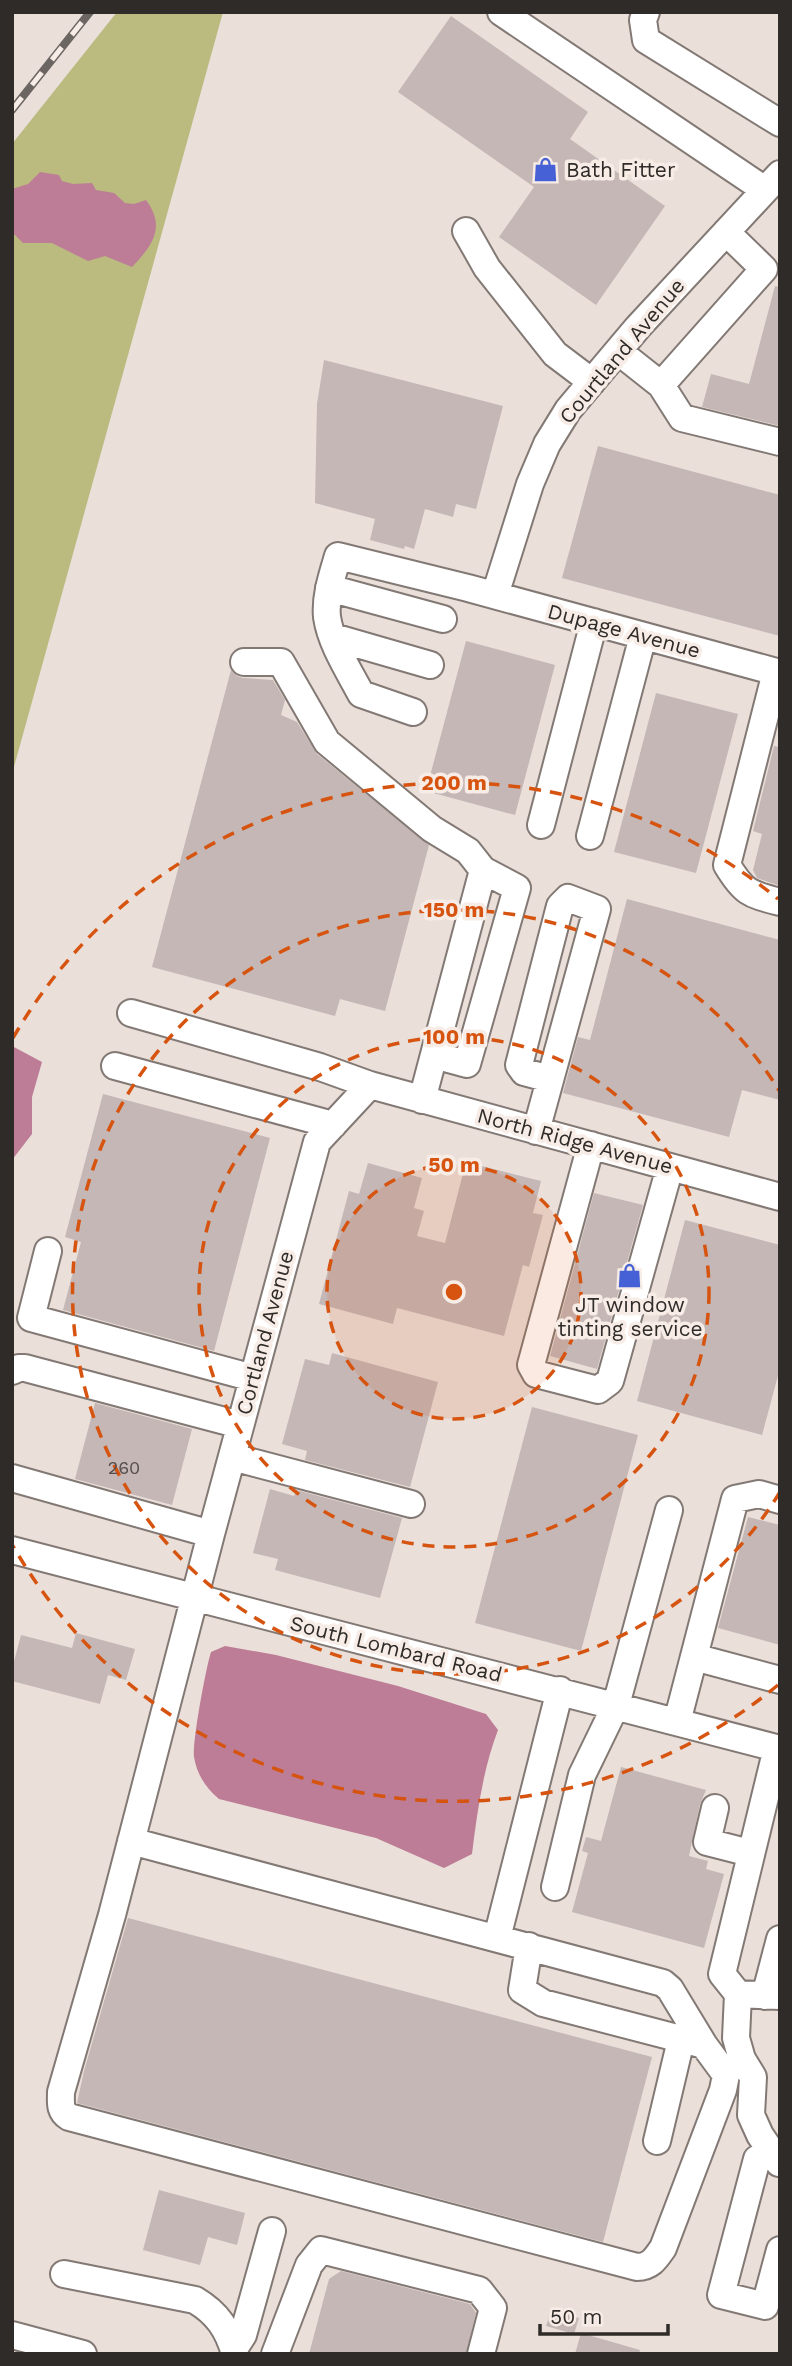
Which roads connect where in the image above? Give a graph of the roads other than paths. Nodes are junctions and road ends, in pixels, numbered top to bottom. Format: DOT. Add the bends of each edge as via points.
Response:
graph roads {
  1 [pos="501,12"];
  2 [pos="646,12"];
  3 [pos="780,123"];
  4 [pos="772,182"];
  5 [pos="466,231"];
  6 [pos="726,232"];
  7 [pos="618,351"];
  8 [pos="592,382"];
  9 [pos="661,385"];
  10 [pos="780,442"];
  11 [pos="329,589"];
  12 [pos="495,596"];
  13 [pos="443,619"];
  14 [pos="594,622"];
  15 [pos="642,636"];
  16 [pos="333,637"];
  17 [pos="244,662"];
  18 [pos="430,665"];
  19 [pos="778,673"];
  20 [pos="413,712"];
  21 [pos="541,825"];
  22 [pos="590,836"];
  23 [pos="483,870"];
  24 [pos="780,902"];
  25 [pos="131,1013"];
  26 [pos="434,1055"];
  27 [pos="115,1066"];
  28 [pos="550,1079"];
  29 [pos="370,1085"];
  30 [pos="422,1100"];
  31 [pos="333,1125"];
  32 [pos="536,1131"];
  33 [pos="591,1145"];
  34 [pos="670,1167"];
  35 [pos="780,1197"];
  36 [pos="48,1251"];
  37 [pos="12,1371"];
  38 [pos="253,1378"];
  39 [pos="240,1426"];
  40 [pos="232,1457"];
  41 [pos="12,1478"];
  42 [pos="780,1500"];
  43 [pos="411,1504"];
  44 [pos="669,1510"];
  45 [pos="211,1534"];
  46 [pos="12,1550"];
  47 [pos="194,1599"];
  48 [pos="694,1657"];
  49 [pos="780,1680"];
  50 [pos="560,1690"];
  51 [pos="616,1705"];
  52 [pos="677,1722"];
  53 [pos="778,1749"];
  54 [pos="715,1808"];
  55 [pos="131,1841"];
  56 [pos="750,1853"];
  57 [pos="555,1887"];
  58 [pos="497,1938"];
  59 [pos="780,1939"];
  60 [pos="529,1947"];
  61 [pos="738,1994"];
  62 [pos="772,1996"];
  63 [pos="693,2042"];
  64 [pos="657,2141"];
  65 [pos="775,2157"];
  66 [pos="272,2231"];
  67 [pos="780,2250"];
  68 [pos="64,2274"];
  69 [pos="12,2335"];
  70 [pos="234,2351"];
  71 [pos="83,2354"];
  72 [pos="275,2354"];
  73 [pos="481,2354"];
  1 -- 4 [label="street"];
  2 -- 3 [label="street" via="646,40"];
  4 -- 6 [label="street, Courtland Avenue"];
  5 -- 8 [label="street" via="487,268 555,354"];
  6 -- 7 [label="street, Courtland Avenue"];
  6 -- 9 [label="street" via="764,269"];
  7 -- 8 [label="street, Courtland Avenue"];
  7 -- 9 [label="street"];
  8 -- 12 [label="street, Courtland Avenue" via="547,444"];
  9 -- 10 [label="street" via="682,418"];
  11 -- 12 [label="street, Dupage Avenue" via="338,556"];
  11 -- 13 [label="street"];
  11 -- 16 [label="street" via="327,617"];
  12 -- 14 [label="street, Dupage Avenue"];
  14 -- 15 [label="street, Dupage Avenue"];
  14 -- 21 [label="street"];
  15 -- 19 [label="street, Dupage Avenue"];
  15 -- 22 [label="street"];
  16 -- 18 [label="street"];
  16 -- 20 [label="street" via="361,694"];
  17 -- 23 [label="street" via="281,662 327,742 432,829 468,850"];
  19 -- 24 [label="street" via="727,865 752,895"];
  23 -- 26 [label="street"];
  23 -- 26 [label="street" via="517,888 467,1064"];
  25 -- 29 [label="street, North Ridge Avenue"];
  26 -- 30 [label="street"];
  27 -- 31 [label="street"];
  28 -- 28 [label="street" via="597,909 568,898 560,906 519,1065 524,1072"];
  28 -- 32 [label="street"];
  29 -- 30 [label="street, North Ridge Avenue"];
  29 -- 31 [label="street, Cortland Avenue"];
  30 -- 32 [label="street, North Ridge Avenue"];
  31 -- 38 [label="street, Cortland Avenue" via="317,1142"];
  32 -- 33 [label="street, North Ridge Avenue"];
  33 -- 34 [label="street, North Ridge Avenue"];
  33 -- 34 [label="street" via="531,1365 536,1374 598,1390 610,1381"];
  34 -- 35 [label="street, North Ridge Avenue"];
  36 -- 38 [label="street" via="31,1318"];
  37 -- 39 [label="street" via="25,1368"];
  38 -- 39 [label="street, Cortland Avenue"];
  39 -- 40 [label="street, Cortland Avenue"];
  40 -- 43 [label="street"];
  40 -- 45 [label="street, Cortland Avenue"];
  41 -- 45 [label="street"];
  42 -- 48 [label="street" via="759,1494 735,1499"];
  44 -- 51 [label="street"];
  45 -- 47 [label="street, Cortland Avenue"];
  46 -- 47 [label="street, South Lombard Road"];
  47 -- 50 [label="street, South Lombard Road"];
  47 -- 55 [label="street, Cortland Avenue"];
  48 -- 49 [label="street"];
  48 -- 52 [label="street"];
  50 -- 51 [label="street, South Lombard Road"];
  50 -- 58 [label="street"];
  51 -- 52 [label="street, South Lombard Road"];
  51 -- 57 [label="street" via="582,1775"];
  52 -- 53 [label="street, South Lombard Road"];
  53 -- 56 [label="street"];
  54 -- 56 [label="street" via="707,1842"];
  55 -- 58 [label="street"];
  55 -- 63 [label="street, Cortland Avenue" via="61,2092 61,2106 69,2117 643,2267 663,2248 723,2090 726,2075"];
  56 -- 61 [label="street" via="722,1974"];
  58 -- 60 [label="street"];
  59 -- 62 [label="street"];
  60 -- 63 [label="street" via="663,1983 670,1989"];
  60 -- 63 [label="street" via="522,1990 542,2003"];
  61 -- 62 [label="street"];
  61 -- 65 [label="street" via="736,2038 753,2077 751,2115"];
  63 -- 64 [label="street"];
  65 -- 67 [label="street" via="757,2159 721,2295 765,2306"];
  66 -- 70 [label="street" via="243,2335"];
  68 -- 70 [label="street" via="195,2300 211,2309 224,2326"];
  69 -- 71 [label="street"];
  72 -- 73 [label="street" via="309,2265 321,2250 479,2290 493,2308"];
}
